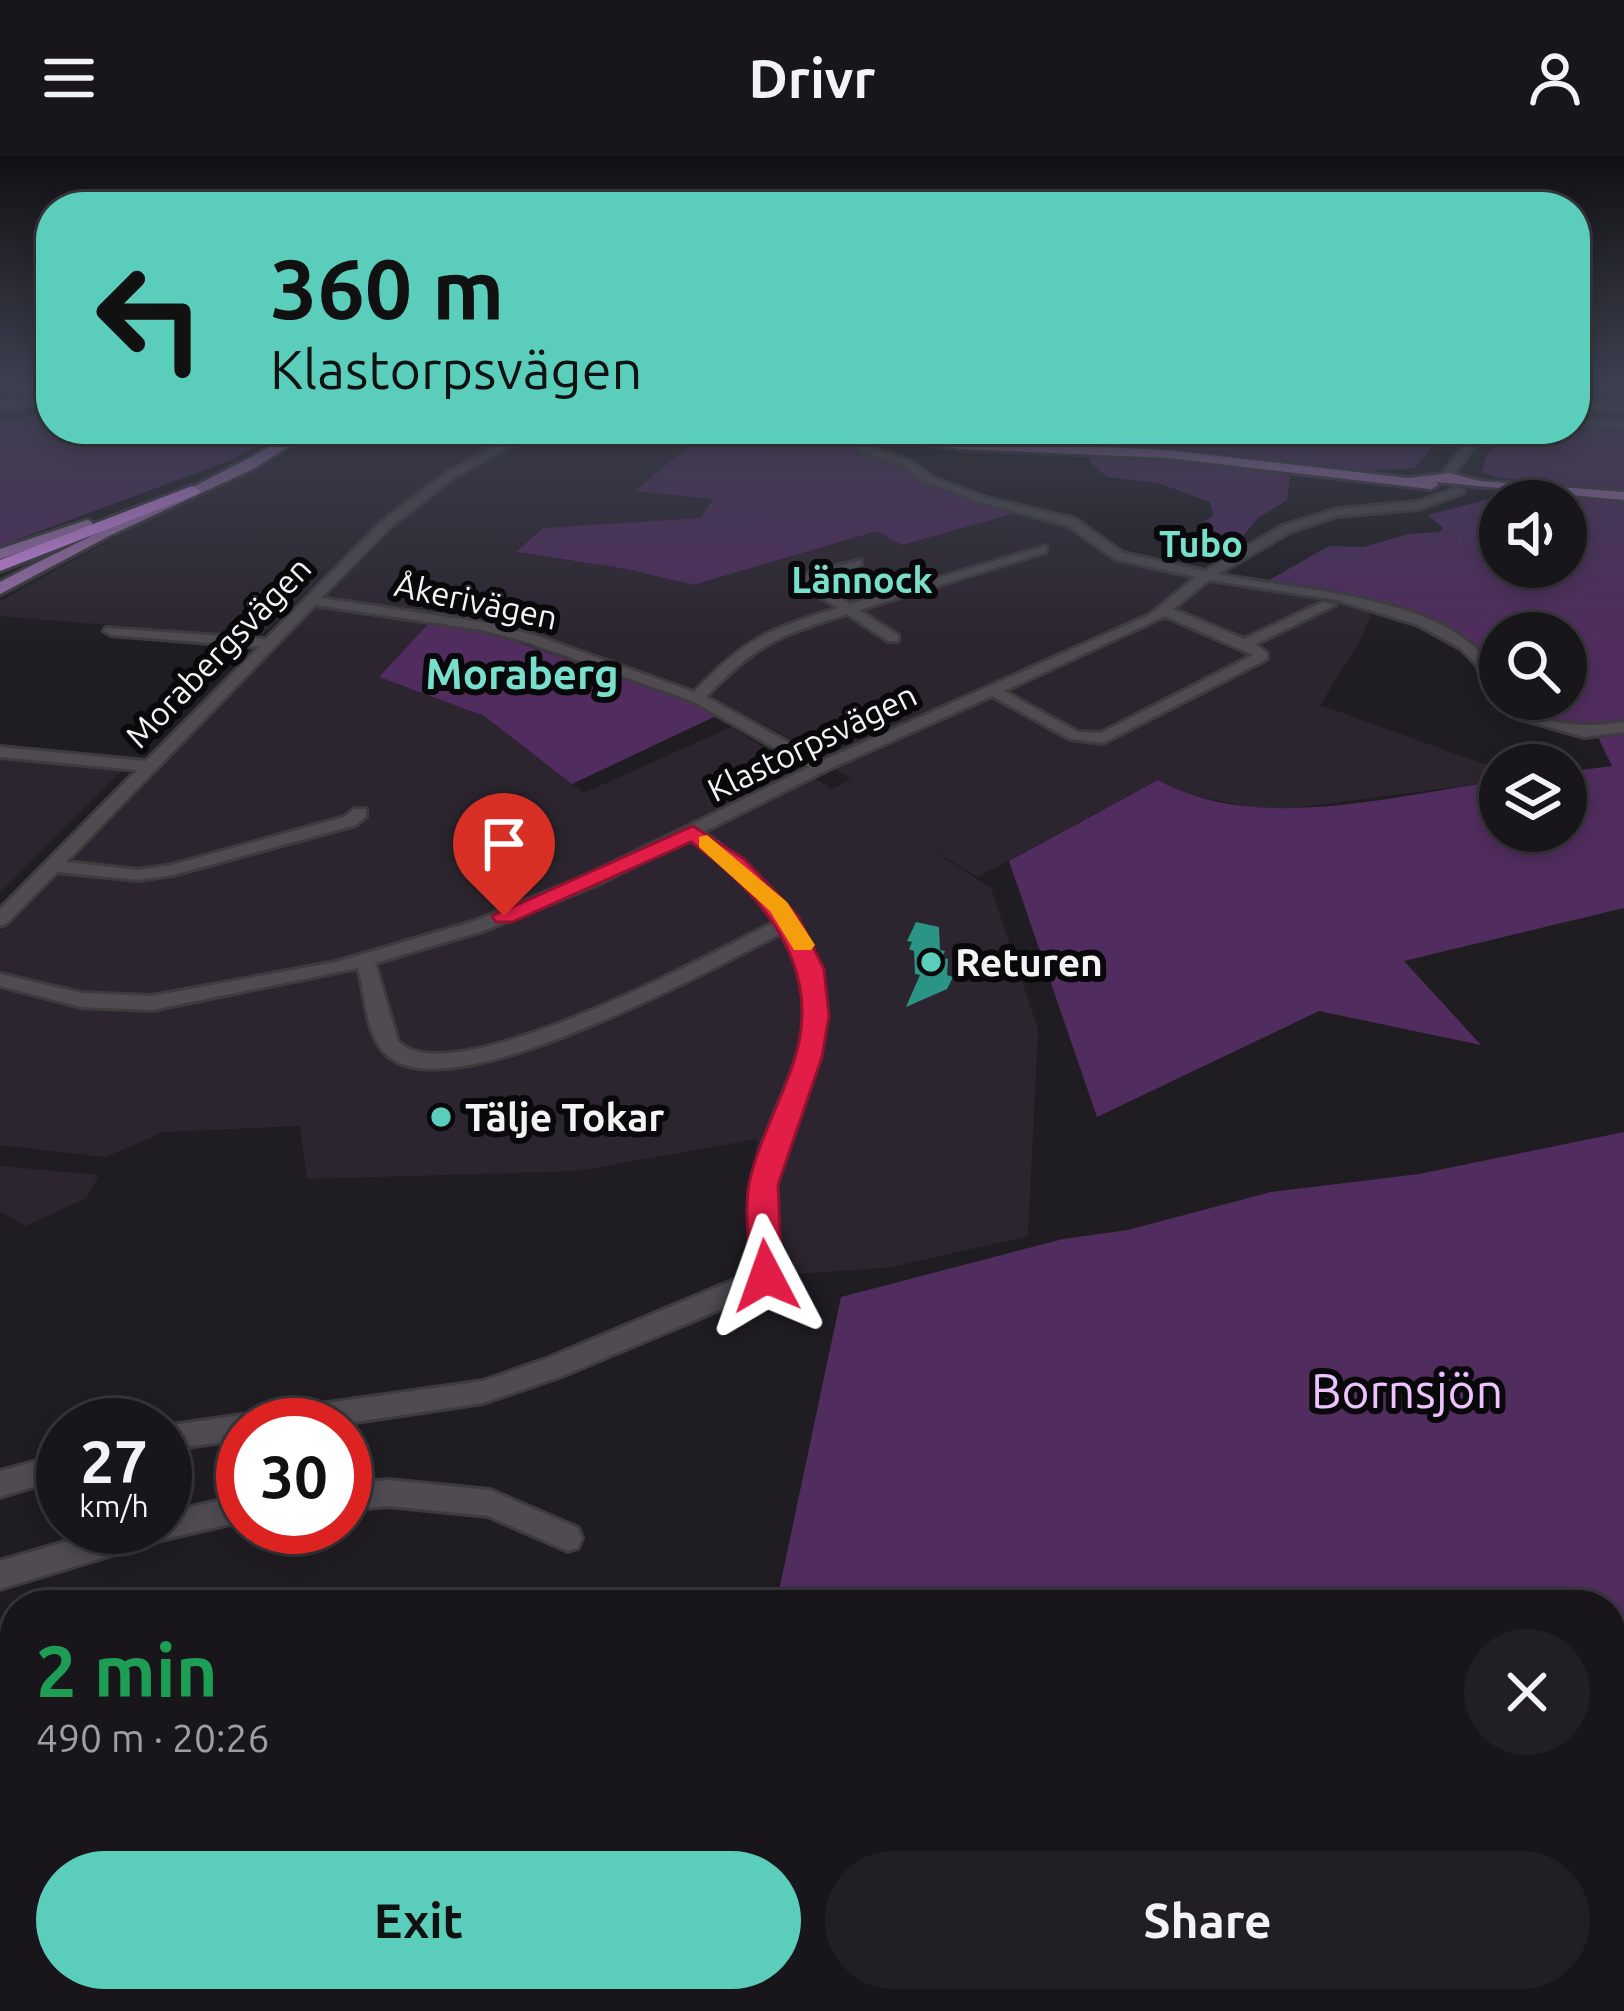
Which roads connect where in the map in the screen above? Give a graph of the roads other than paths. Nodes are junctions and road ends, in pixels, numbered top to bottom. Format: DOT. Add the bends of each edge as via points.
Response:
graph roads {
  1 [pos="220,471"];
  2 [pos="235,471"];
  3 [pos="458,471"];
  4 [pos="916,471"];
  5 [pos="1327,471"];
  6 [pos="1449,471"];
  7 [pos="1440,482"];
  8 [pos="1465,486"];
  9 [pos="191,490"];
  10 [pos="1624,496"];
  11 [pos="36,544"];
  12 [pos="1042,549"];
  13 [pos="0,559"];
  14 [pos="856,563"];
  15 [pos="1206,576"];
  16 [pos="0,589"];
  17 [pos="309,600"];
  18 [pos="1328,604"];
  19 [pos="847,609"];
  20 [pos="1165,611"];
  21 [pos="111,631"];
  22 [pos="893,638"];
  23 [pos="267,643"];
  24 [pos="1244,644"];
  25 [pos="994,691"];
  26 [pos="697,698"];
  27 [pos="1624,727"];
  28 [pos="0,752"];
  29 [pos="148,766"];
  30 [pos="821,767"];
  31 [pos="361,813"];
  32 [pos="693,833"];
  33 [pos="50,866"];
  34 [pos="20,897"];
  35 [pos="0,910"];
  36 [pos="0,920"];
  37 [pos="789,922"];
  38 [pos="365,961"];
  39 [pos="0,968"];
  40 [pos="0,980"];
  41 [pos="51,994"];
  42 [pos="192,1434"];
  43 [pos="36,1474"];
  44 [pos="0,1484"];
  45 [pos="372,1494"];
  46 [pos="568,1538"];
  47 [pos="74,1554"];
  48 [pos="0,1576"];
  1 -- 11 [label="main road"];
  2 -- 9 [label="main road"];
  3 -- 17 [label="street, Morabergsvägen" via="412,502"];
  4 -- 15 [label="street" via="983,500 1071,522 1119,556"];
  5 -- 7 [label="main road"];
  6 -- 7 [label="street"];
  7 -- 8 [label="main road"];
  7 -- 8 [label="street"];
  7 -- 15 [label="street, Klastorpsvägen" via="1304,521"];
  8 -- 10 [label="main road"];
  9 -- 13 [label="highway"];
  9 -- 16 [label="main road"];
  11 -- 13 [label="highway"];
  12 -- 19 [label="street"];
  14 -- 19 [label="street" via="809,584"];
  15 -- 20 [label="street, Klastorpsvägen"];
  15 -- 27 [label="street" via="1340,596 1423,622 1465,645 1484,664 1494,695 1522,716 1584,732"];
  17 -- 23 [label="street, Morabergsvägen"];
  17 -- 26 [label="street, Åkerivägen" via="483,626"];
  18 -- 24 [label="street"];
  19 -- 22 [label="street"];
  19 -- 26 [label="street" via="778,631 736,656"];
  20 -- 24 [label="street"];
  20 -- 25 [label="street, Klastorpsvägen"];
  21 -- 23 [label="street"];
  23 -- 29 [label="street, Morabergsvägen"];
  24 -- 25 [label="street" via="1262,656 1256,663 1103,738 1075,736"];
  25 -- 30 [label="street, Klastorpsvägen"];
  26 -- 30 [label="street, Åkerivägen"];
  28 -- 29 [label="street"];
  29 -- 33 [label="street, Morabergsvägen"];
  30 -- 32 [label="street, Klastorpsvägen"];
  31 -- 33 [label="street" via="172,870"];
  32 -- 37 [label="street" via="736,864"];
  32 -- 38 [label="street, Klastorpsvägen" via="529,908"];
  33 -- 34 [label="street, Morabergsvägen"];
  34 -- 35 [label="street, Morabergsvägen"];
  34 -- 36 [label="street, Morabergsvägen"];
  37 -- 38 [label="street" via="534,1042 443,1065 404,1059 389,1046"];
  37 -- 42 [label="street" via="812,969 816,1016 764,1185 768,1269 756,1285 483,1392"];
  38 -- 41 [label="street, Klastorpsvägen" via="152,1003"];
  39 -- 41 [label="street, Klastorpsvägen"];
  40 -- 41 [label="street, Klastorpsvägen"];
  43 -- 44 [label="street"];
  45 -- 46 [label="street" via="490,1503"];
  47 -- 48 [label="street"];
}
